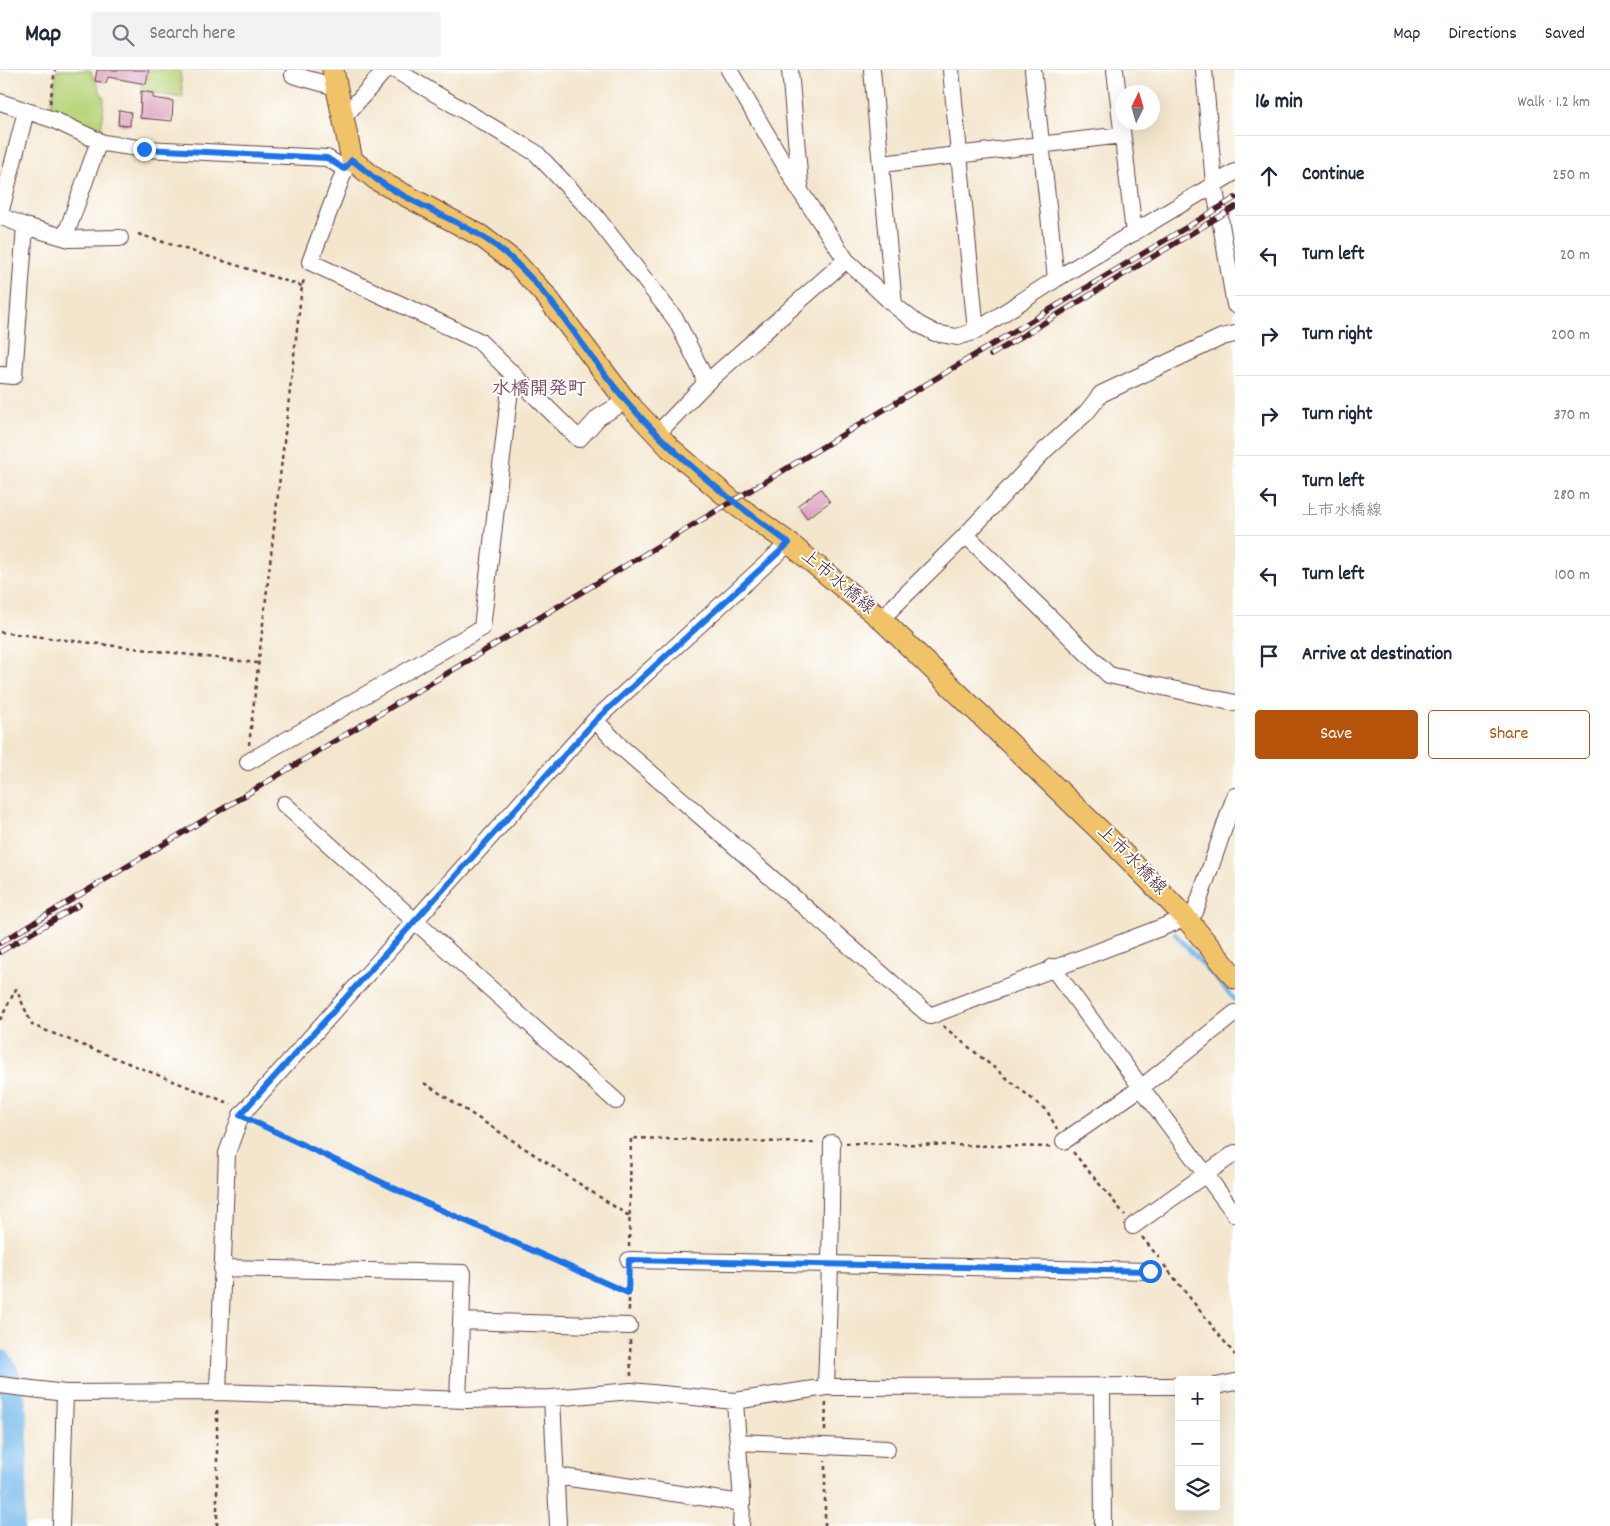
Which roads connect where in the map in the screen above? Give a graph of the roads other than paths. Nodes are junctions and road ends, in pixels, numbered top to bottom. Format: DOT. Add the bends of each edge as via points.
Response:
graph roads {
  1 [pos="384,70"];
  2 [pos="395,70"];
  3 [pos="729,70"];
  4 [pos="790,70"];
  5 [pos="872,70"];
  6 [pos="952,70"];
  7 [pos="1033,70"];
  8 [pos="1115,70"];
  9 [pos="1204,70"];
  10 [pos="293,75"];
  11 [pos="335,78"];
  12 [pos="0,102"];
  13 [pos="26,111"];
  14 [pos="343,118"];
  15 [pos="1122,135"];
  16 [pos="98,141"];
  17 [pos="1042,145"];
  18 [pos="960,155"];
  19 [pos="348,164"];
  20 [pos="882,164"];
  21 [pos="1235,172"];
  22 [pos="1214,184"];
  23 [pos="800,190"];
  24 [pos="0,215"];
  25 [pos="25,226"];
  26 [pos="1134,233"];
  27 [pos="65,237"];
  28 [pos="120,238"];
  29 [pos="846,260"];
  30 [pos="1056,279"];
  31 [pos="894,305"];
  32 [pos="1235,305"];
  33 [pos="976,331"];
  34 [pos="1235,334"];
  35 [pos="512,372"];
  36 [pos="0,374"];
  37 [pos="705,384"];
  38 [pos="626,401"];
  39 [pos="657,434"];
  40 [pos="966,535"];
  41 [pos="789,543"];
  42 [pos="881,619"];
  43 [pos="1235,702"];
  44 [pos="596,720"];
  45 [pos="248,762"];
  46 [pos="1235,796"];
  47 [pos="284,804"];
  48 [pos="1186,918"];
  49 [pos="415,921"];
  50 [pos="1052,967"];
  51 [pos="1235,978"];
  52 [pos="1235,1013"];
  53 [pos="1142,1087"];
  54 [pos="616,1101"];
  55 [pos="1064,1141"];
  56 [pos="832,1143"];
  57 [pos="1235,1153"];
  58 [pos="1206,1175"];
  59 [pos="1235,1214"];
  60 [pos="1133,1226"];
  61 [pos="629,1260"];
  62 [pos="830,1264"];
  63 [pos="222,1268"];
  64 [pos="1150,1271"];
  65 [pos="461,1321"];
  66 [pos="629,1326"];
  67 [pos="1235,1382"];
  68 [pos="0,1385"];
  69 [pos="1220,1385"];
  70 [pos="1102,1386"];
  71 [pos="1175,1386"];
  72 [pos="826,1387"];
  73 [pos="218,1392"];
  74 [pos="65,1393"];
  75 [pos="552,1398"];
  76 [pos="458,1400"];
  77 [pos="735,1401"];
  78 [pos="738,1442"];
  79 [pos="887,1449"];
  80 [pos="556,1476"];
  81 [pos="742,1503"];
  82 [pos="61,1526"];
  83 [pos="558,1526"];
  84 [pos="741,1526"];
  85 [pos="1103,1526"];
  1 -- 14 [label="street"];
  2 -- 37 [label="street" via="536,153 592,213 676,320"];
  3 -- 23 [label="street"];
  4 -- 23 [label="street"];
  5 -- 20 [label="street"];
  6 -- 18 [label="street"];
  7 -- 17 [label="street"];
  8 -- 15 [label="street"];
  9 -- 22 [label="street"];
  10 -- 11 [label="street"];
  11 -- 14 [label="main road"];
  12 -- 13 [label="street"];
  13 -- 16 [label="street"];
  13 -- 24 [label="street"];
  14 -- 19 [label="main road"];
  15 -- 17 [label="street"];
  15 -- 26 [label="street"];
  16 -- 19 [label="street" via="144,149 327,158"];
  16 -- 27 [label="street"];
  17 -- 18 [label="street"];
  17 -- 30 [label="street"];
  18 -- 20 [label="street"];
  18 -- 33 [label="street"];
  19 -- 35 [label="street" via="310,262 478,341"];
  19 -- 38 [label="main road, 上市水橋線" via="481,236 515,262 546,296"];
  20 -- 31 [label="street"];
  21 -- 22 [label="street"];
  22 -- 26 [label="street"];
  22 -- 32 [label="street"];
  23 -- 29 [label="street"];
  24 -- 25 [label="street"];
  25 -- 27 [label="street"];
  25 -- 36 [label="street" via="14,376"];
  26 -- 30 [label="street"];
  27 -- 28 [label="street"];
  29 -- 31 [label="street"];
  29 -- 37 [label="street"];
  30 -- 33 [label="street"];
  31 -- 33 [label="street" via="935,333 957,337"];
  34 -- 40 [label="street" via="1222,337 1101,394"];
  35 -- 38 [label="street" via="580,439 599,417"];
  35 -- 45 [label="street" via="482,628"];
  37 -- 39 [label="street"];
  38 -- 39 [label="main road, 上市水橋線"];
  39 -- 41 [label="main road, 上市水橋線" via="739,507"];
  40 -- 42 [label="street"];
  40 -- 43 [label="street" via="1109,675"];
  41 -- 42 [label="main road, 上市水橋線"];
  41 -- 44 [label="street"];
  42 -- 48 [label="main road, 上市水橋線" via="1006,738"];
  44 -- 49 [label="street"];
  44 -- 50 [label="street" via="621,747 930,1016"];
  46 -- 48 [label="street" via="1195,912"];
  47 -- 49 [label="street"];
  48 -- 50 [label="street"];
  48 -- 51 [label="main road, 上市水橋線"];
  49 -- 54 [label="street"];
  49 -- 63 [label="street" via="240,1115 227,1153"];
  50 -- 53 [label="street"];
  52 -- 53 [label="street"];
  53 -- 55 [label="street"];
  53 -- 58 [label="street"];
  56 -- 62 [label="street"];
  57 -- 58 [label="street"];
  58 -- 59 [label="street"];
  58 -- 60 [label="street"];
  61 -- 62 [label="street"];
  62 -- 64 [label="street"];
  62 -- 72 [label="street"];
  63 -- 65 [label="street" via="463,1273"];
  63 -- 73 [label="street"];
  65 -- 66 [label="street"];
  65 -- 76 [label="street"];
  67 -- 69 [label="street"];
  68 -- 74 [label="street"];
  70 -- 71 [label="street"];
  70 -- 72 [label="street"];
  70 -- 85 [label="street"];
  72 -- 77 [label="street"];
  73 -- 74 [label="street"];
  73 -- 76 [label="street"];
  74 -- 82 [label="street"];
  75 -- 76 [label="street"];
  75 -- 77 [label="street" via="631,1391"];
  75 -- 80 [label="street"];
  77 -- 78 [label="street"];
  78 -- 79 [label="street"];
  78 -- 81 [label="street"];
  80 -- 81 [label="street"];
  80 -- 83 [label="street"];
  81 -- 84 [label="street"];
}
